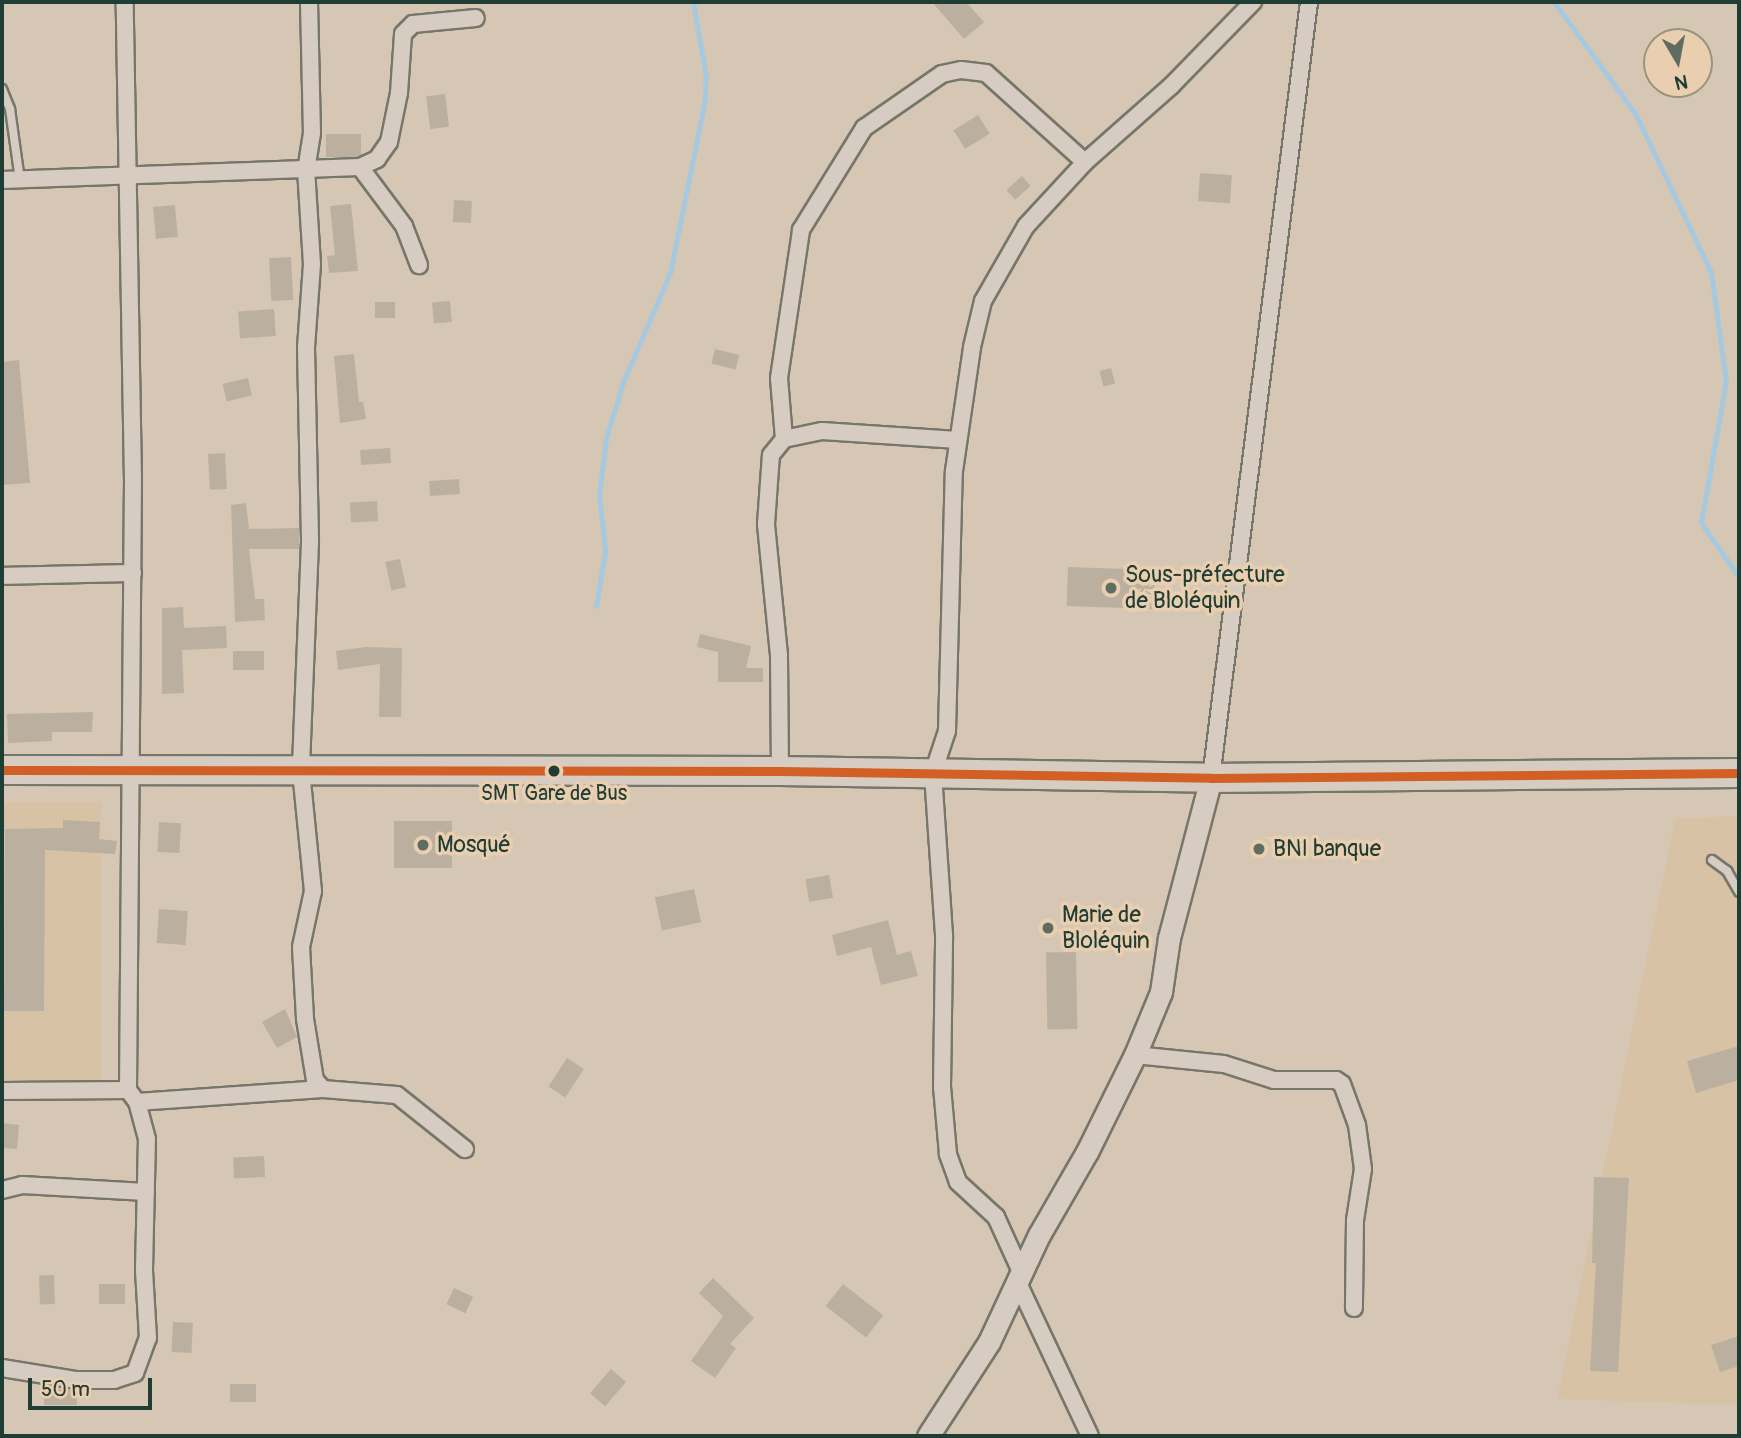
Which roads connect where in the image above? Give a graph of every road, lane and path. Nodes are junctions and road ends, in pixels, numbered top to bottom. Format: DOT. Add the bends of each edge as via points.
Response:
graph roads {
  1 [pos="125,2"];
  2 [pos="309,2"];
  3 [pos="1253,2"];
  4 [pos="1309,2"];
  5 [pos="476,18"];
  6 [pos="2,89"];
  7 [pos="1085,162"];
  8 [pos="360,167"];
  9 [pos="306,169"];
  10 [pos="130,178"];
  11 [pos="2,180"];
  12 [pos="20,180"];
  13 [pos="419,265"];
  14 [pos="784,439"];
  15 [pos="957,440"];
  16 [pos="132,573"];
  17 [pos="2,576"];
  18 [pos="2,770"];
  19 [pos="128,771"];
  20 [pos="300,771"];
  21 [pos="780,771"];
  22 [pos="933,773"];
  23 [pos="1739,773"];
  24 [pos="1211,778"];
  25 [pos="1712,860"];
  26 [pos="1739,892"];
  27 [pos="1135,1055"];
  28 [pos="323,1089"];
  29 [pos="2,1091"];
  30 [pos="133,1096"];
  31 [pos="465,1149"];
  32 [pos="2,1190"];
  33 [pos="146,1192"];
  34 [pos="1020,1278"];
  35 [pos="1354,1308"];
  36 [pos="2,1368"];
  37 [pos="929,1436"];
  38 [pos="1090,1436"];
  1 -- 10 [label="street"];
  2 -- 9 [label="street" via="312,133"];
  3 -- 7 [label="street" via="1172,85"];
  4 -- 24 [label="street"];
  5 -- 8 [label="street" via="413,24 403,34 400,93 389,142 377,159"];
  6 -- 12 [label="lane" via="10,108"];
  7 -- 14 [label="street" via="986,73 961,70 942,74 864,128 801,230 779,378"];
  7 -- 15 [label="street" via="1026,226 983,301"];
  8 -- 9 [label="street"];
  8 -- 13 [label="street" via="404,226"];
  9 -- 10 [label="street" via="174,172"];
  9 -- 20 [label="street" via="312,264 306,348 310,542"];
  10 -- 12 [label="street"];
  10 -- 16 [label="street"];
  11 -- 12 [label="street"];
  14 -- 15 [label="street" via="822,430 850,430"];
  14 -- 21 [label="street" via="771,454 765,501 779,655"];
  15 -- 22 [label="street" via="947,731"];
  16 -- 17 [label="street"];
  16 -- 19 [label="street"];
  18 -- 19 [label="highway"];
  19 -- 20 [label="highway"];
  19 -- 30 [label="street"];
  20 -- 21 [label="highway"];
  20 -- 28 [label="street" via="313,891 301,947 305,1019 315,1080"];
  21 -- 22 [label="highway"];
  22 -- 24 [label="highway"];
  22 -- 34 [label="street" via="944,935 942,1087 948,1154 958,1182 996,1217"];
  23 -- 24 [label="highway"];
  24 -- 27 [label="main road" via="1169,938 1161,992"];
  25 -- 26 [label="lane" via="1727,871"];
  27 -- 34 [label="main road"];
  27 -- 35 [label="street" via="1224,1064 1274,1080 1336,1080 1342,1084 1357,1125 1363,1169 1354,1220"];
  28 -- 30 [label="street"];
  28 -- 31 [label="street" via="397,1096"];
  29 -- 30 [label="street"];
  30 -- 33 [label="street" via="147,1139"];
  32 -- 33 [label="street" via="22,1185"];
  33 -- 36 [label="street" via="148,1338 135,1373 114,1380 75,1380"];
  34 -- 37 [label="main road" via="967,1380"];
  34 -- 38 [label="street"];
}
